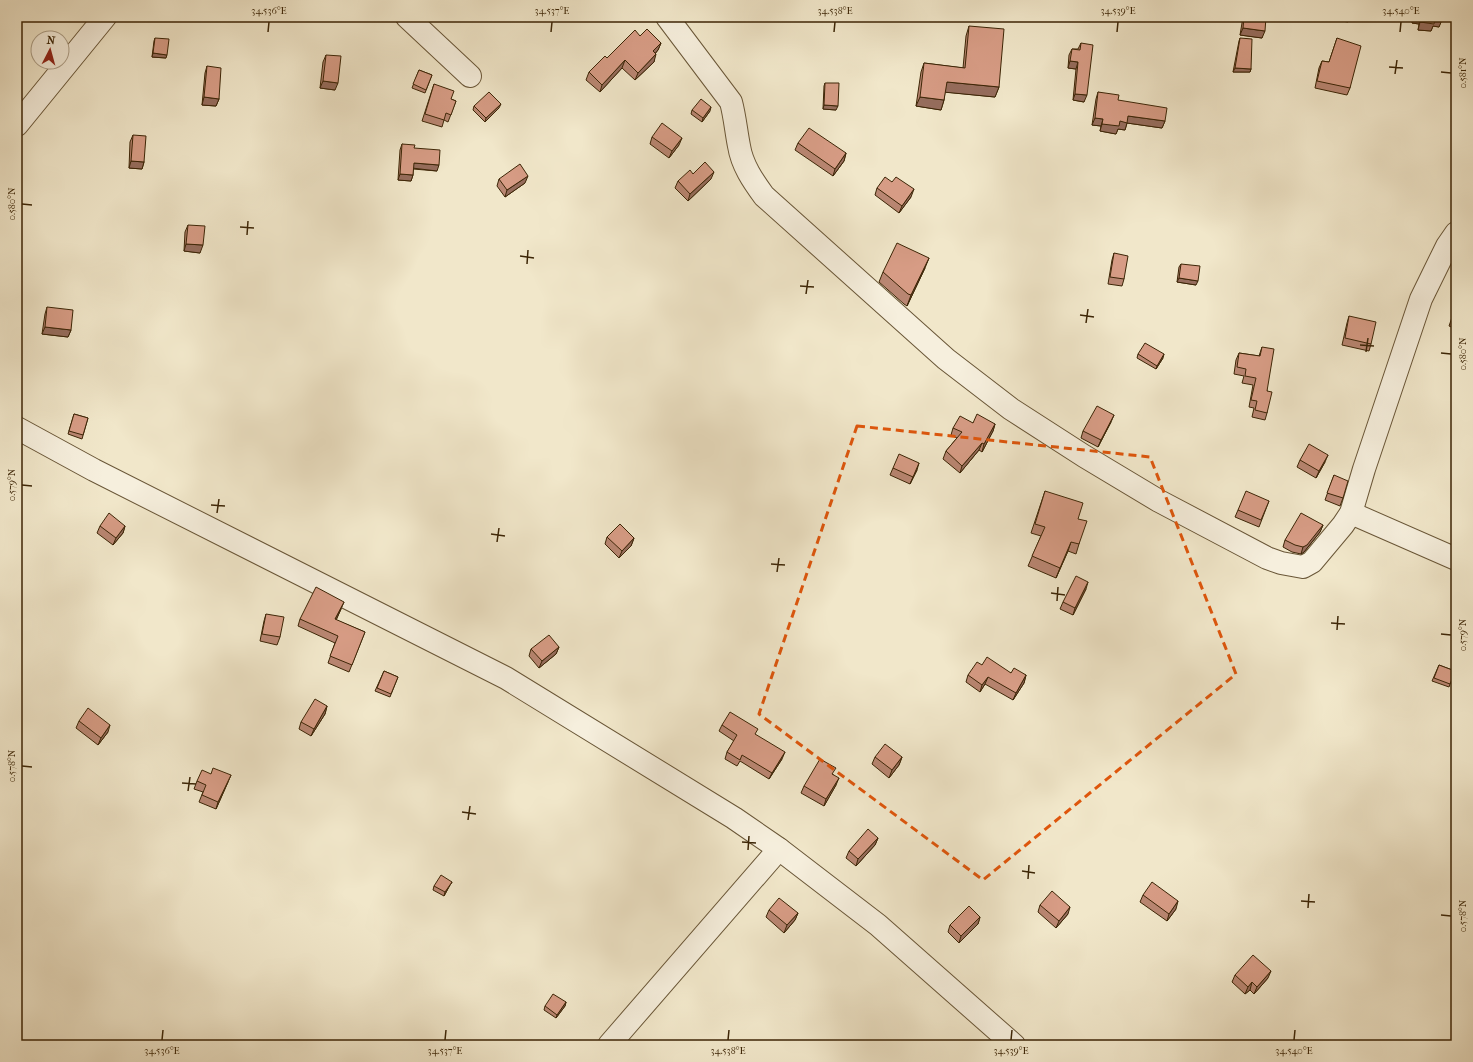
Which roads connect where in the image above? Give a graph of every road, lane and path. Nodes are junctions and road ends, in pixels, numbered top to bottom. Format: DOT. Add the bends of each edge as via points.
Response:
graph roads {
  1 [pos="105,17"];
  2 [pos="408,17"];
  3 [pos="667,17"];
  4 [pos="470,76"];
  5 [pos="17,125"];
  6 [pos="1456,234"];
  7 [pos="17,428"];
  8 [pos="1351,513"];
  9 [pos="1456,559"];
  10 [pos="779,849"];
  11 [pos="609,1045"];
  12 [pos="1014,1045"];
  1 -- 5 [label="street"];
  2 -- 4 [label="street"];
  3 -- 8 [label="street" via="731,102 744,162 751,179 764,196 946,359 1011,409 1159,502 1281,563 1303,567 1312,562"];
  6 -- 8 [label="street" via="1422,299"];
  7 -- 10 [label="street" via="94,470 506,678 734,818"];
  8 -- 9 [label="street"];
  10 -- 11 [label="street"];
  10 -- 12 [label="street" via="878,925"];
}
